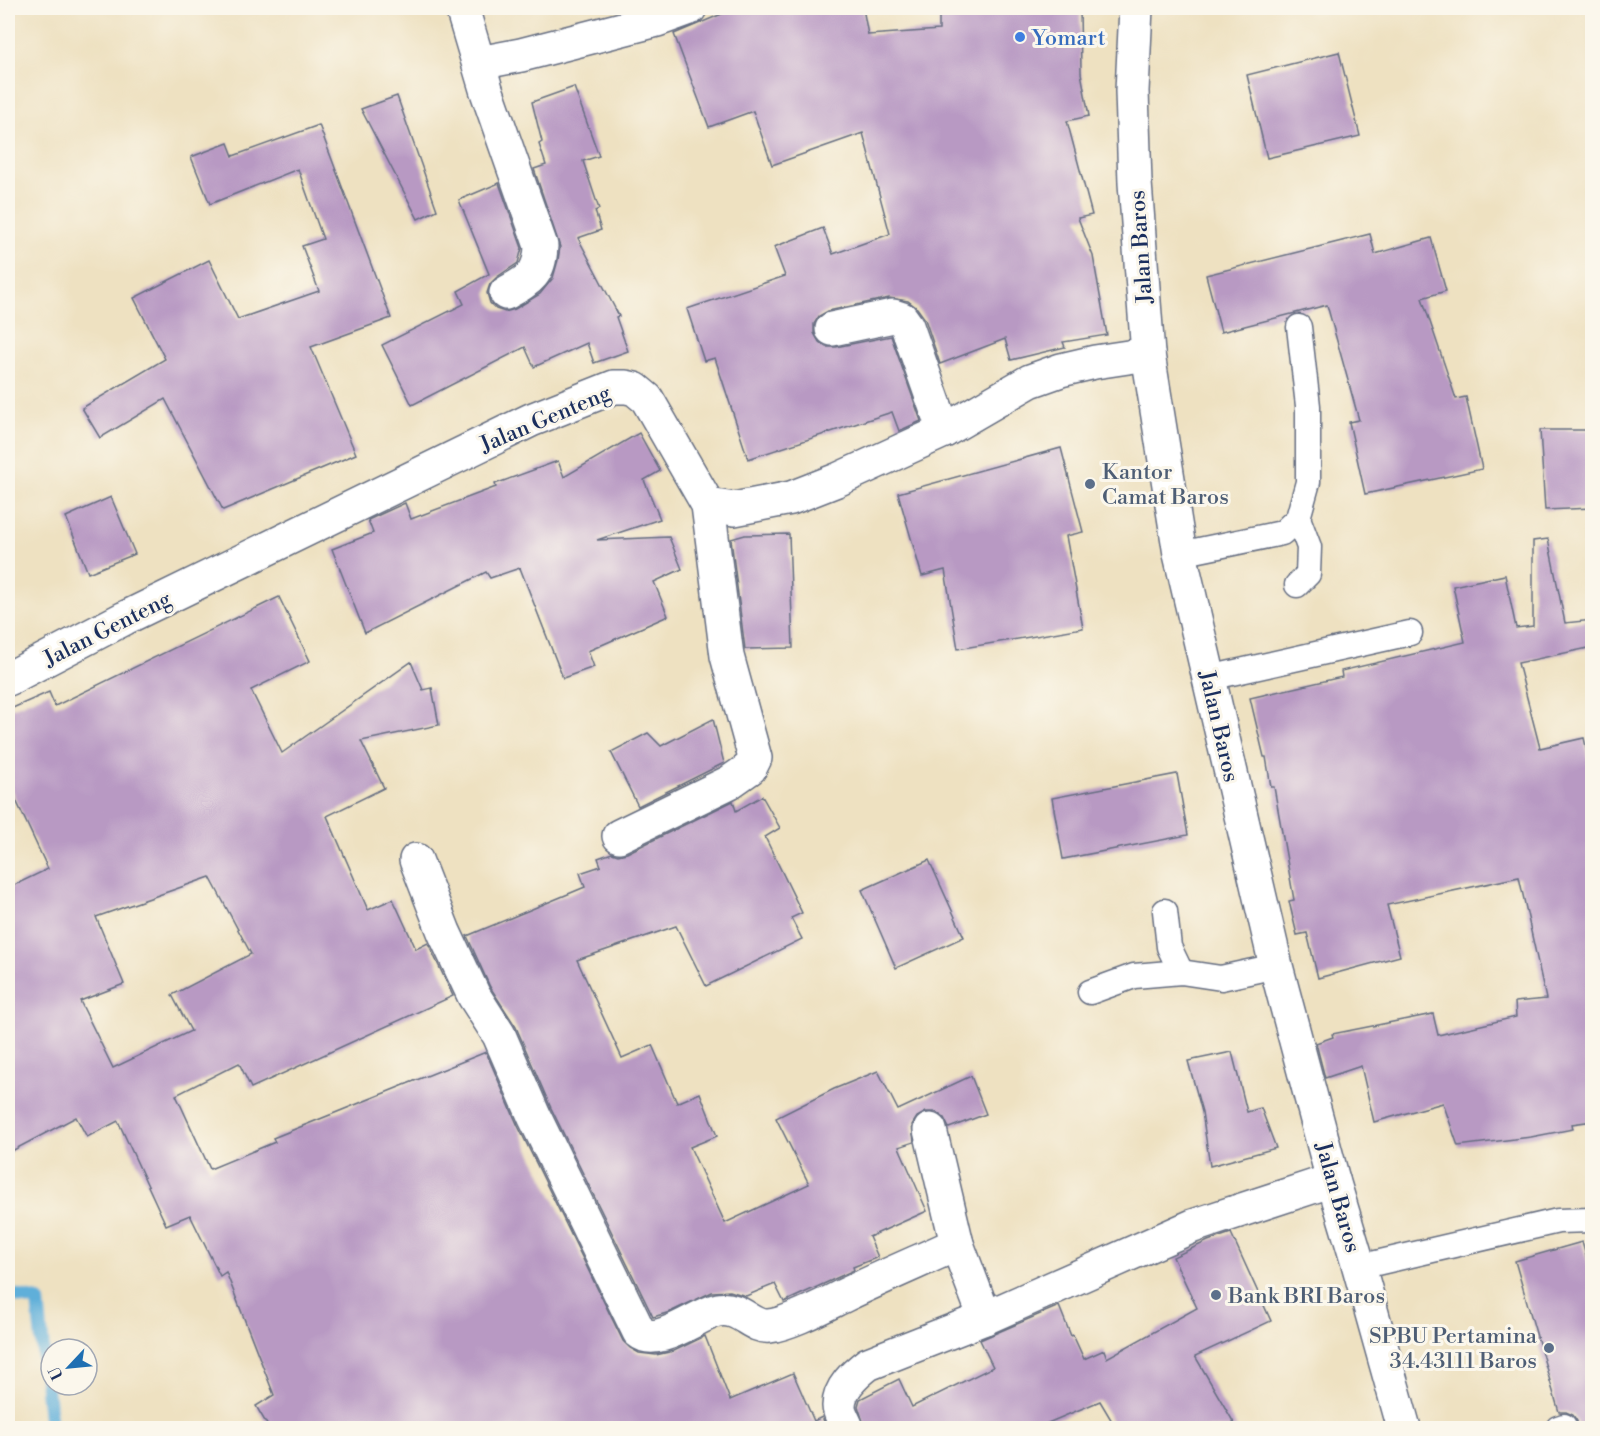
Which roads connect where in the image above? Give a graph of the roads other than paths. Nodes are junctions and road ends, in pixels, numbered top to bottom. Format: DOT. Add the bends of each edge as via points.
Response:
graph roads {
  1 [pos="462,8"];
  2 [pos="690,8"];
  3 [pos="1136,8"];
  4 [pos="479,63"];
  5 [pos="506,293"];
  6 [pos="1299,327"];
  7 [pos="832,329"];
  8 [pos="1148,354"];
  9 [pos="944,431"];
  10 [pos="708,505"];
  11 [pos="1298,518"];
  12 [pos="1180,554"];
  13 [pos="1297,585"];
  14 [pos="1410,633"];
  15 [pos="1209,678"];
  16 [pos="8,679"];
  17 [pos="619,836"];
  18 [pos="416,860"];
  19 [pos="1165,911"];
  20 [pos="1276,966"];
  21 [pos="1181,972"];
  22 [pos="1090,992"];
  23 [pos="930,1130"];
  24 [pos="1332,1180"];
  25 [pos="1593,1220"];
  26 [pos="957,1244"];
  27 [pos="1359,1267"];
  28 [pos="985,1318"];
  29 [pos="842,1427"];
  30 [pos="1404,1428"];
  1 -- 4 [label="street"];
  2 -- 4 [label="street" via="657,20"];
  3 -- 8 [label="street, Jalan Baros" via="1132,102"];
  4 -- 5 [label="street" via="541,246 537,271"];
  6 -- 11 [label="lane" via="1308,406 1308,482"];
  7 -- 9 [label="street" via="893,316 902,319"];
  8 -- 9 [label="street" via="1095,362 1030,381"];
  8 -- 12 [label="street, Jalan Baros"];
  9 -- 10 [label="street" via="791,498 734,509"];
  10 -- 16 [label="street, Jalan Genteng" via="646,399 635,389 614,387 531,420"];
  10 -- 17 [label="street" via="727,656 755,758 750,768 730,782"];
  11 -- 12 [label="lane" via="1282,533"];
  11 -- 13 [label="lane" via="1309,547 1308,574"];
  12 -- 15 [label="street, Jalan Baros"];
  14 -- 15 [label="lane"];
  15 -- 20 [label="street, Jalan Baros"];
  18 -- 26 [label="street" via="474,996 500,1035 534,1116 639,1332 653,1338 718,1310 737,1311 769,1326"];
  19 -- 21 [label="lane" via="1169,947"];
  20 -- 21 [label="lane" via="1221,978"];
  20 -- 24 [label="street, Jalan Baros"];
  21 -- 22 [label="lane" via="1134,976"];
  23 -- 26 [label="street"];
  24 -- 27 [label="street, Jalan Baros"];
  24 -- 28 [label="street" via="1193,1226"];
  25 -- 27 [label="lane" via="1558,1221"];
  26 -- 28 [label="street"];
  27 -- 30 [label="street, Jalan Baros"];
  28 -- 29 [label="street" via="868,1364 856,1373 843,1389 839,1406"];
}
